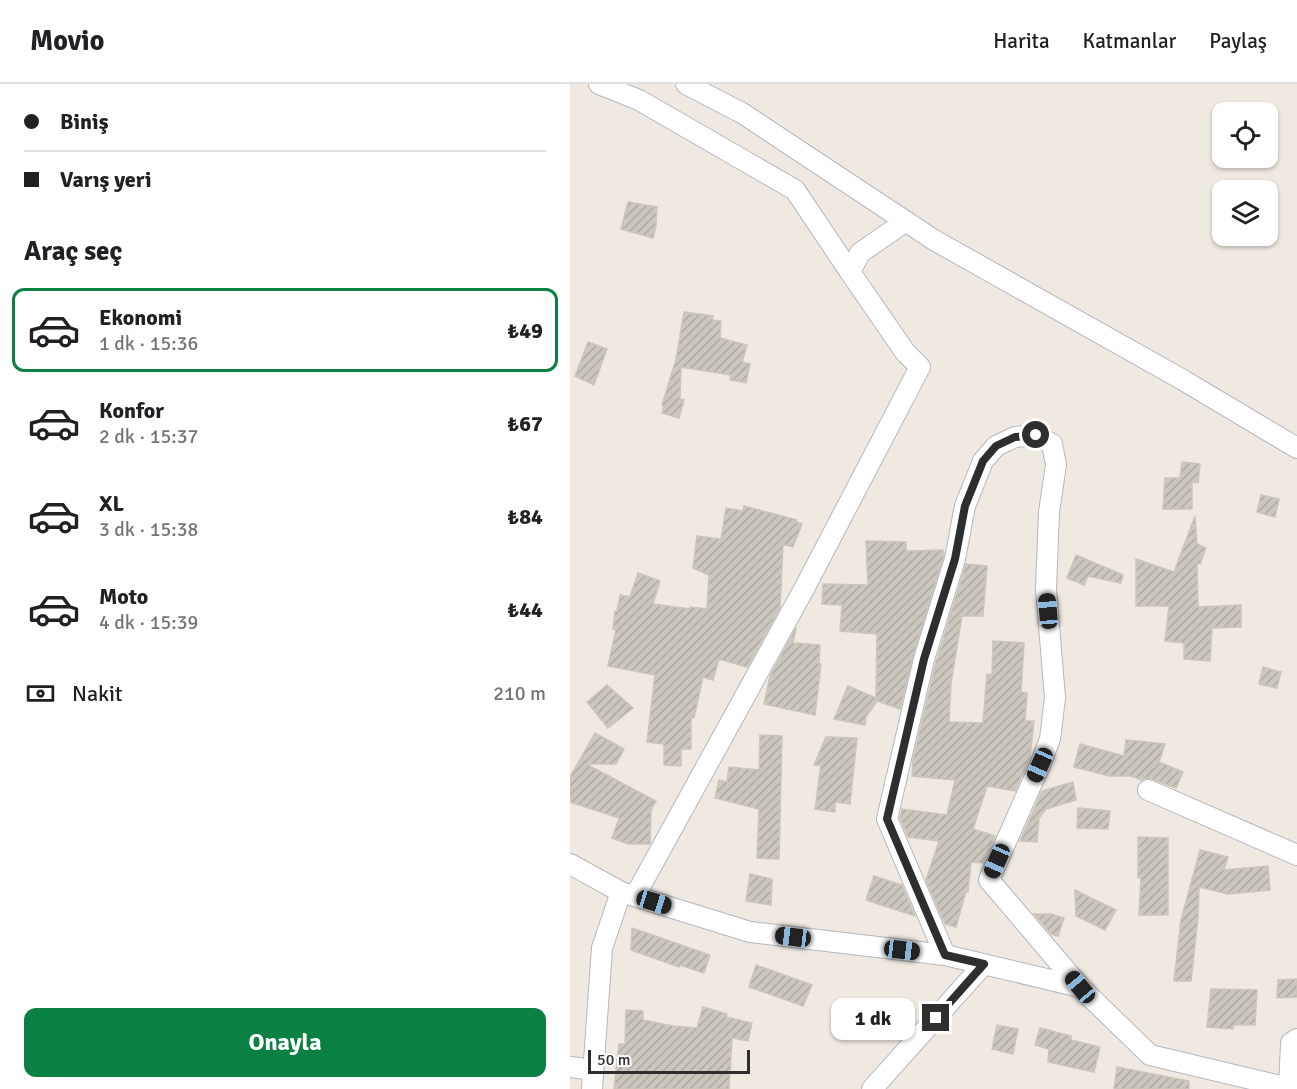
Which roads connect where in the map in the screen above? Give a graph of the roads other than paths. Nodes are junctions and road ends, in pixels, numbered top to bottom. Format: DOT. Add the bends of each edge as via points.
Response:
graph roads {
  1 [pos="599,84"];
  2 [pos="686,84"];
  3 [pos="906,221"];
  4 [pos="850,272"];
  5 [pos="1297,448"];
  6 [pos="1148,790"];
  7 [pos="1297,855"];
  8 [pos="570,864"];
  9 [pos="628,894"];
  10 [pos="945,955"];
  11 [pos="984,964"];
  12 [pos="1080,987"];
  13 [pos="1297,1040"];
  14 [pos="570,1067"];
  15 [pos="592,1079"];
  16 [pos="1291,1088"];
  17 [pos="872,1089"];
  1 -- 4 [label="street" via="639,100 795,190"];
  2 -- 3 [label="street" via="742,113"];
  3 -- 4 [label="street" via="860,253"];
  3 -- 5 [label="street"];
  4 -- 9 [label="street" via="905,352 920,367 804,589"];
  6 -- 7 [label="street"];
  8 -- 9 [label="street"];
  9 -- 10 [label="street" via="750,932"];
  9 -- 15 [label="street" via="602,948"];
  10 -- 11 [label="street"];
  10 -- 12 [label="street" via="887,819 924,659 955,559 965,506 983,461 996,446 1015,437 1036,435 1052,444 1056,465 1049,512 1046,589 1055,698 1050,739 988,880"];
  11 -- 12 [label="street"];
  11 -- 17 [label="street"];
  12 -- 16 [label="street" via="1150,1056"];
  13 -- 16 [label="street" via="1291,1043"];
  14 -- 15 [label="street"];
}
